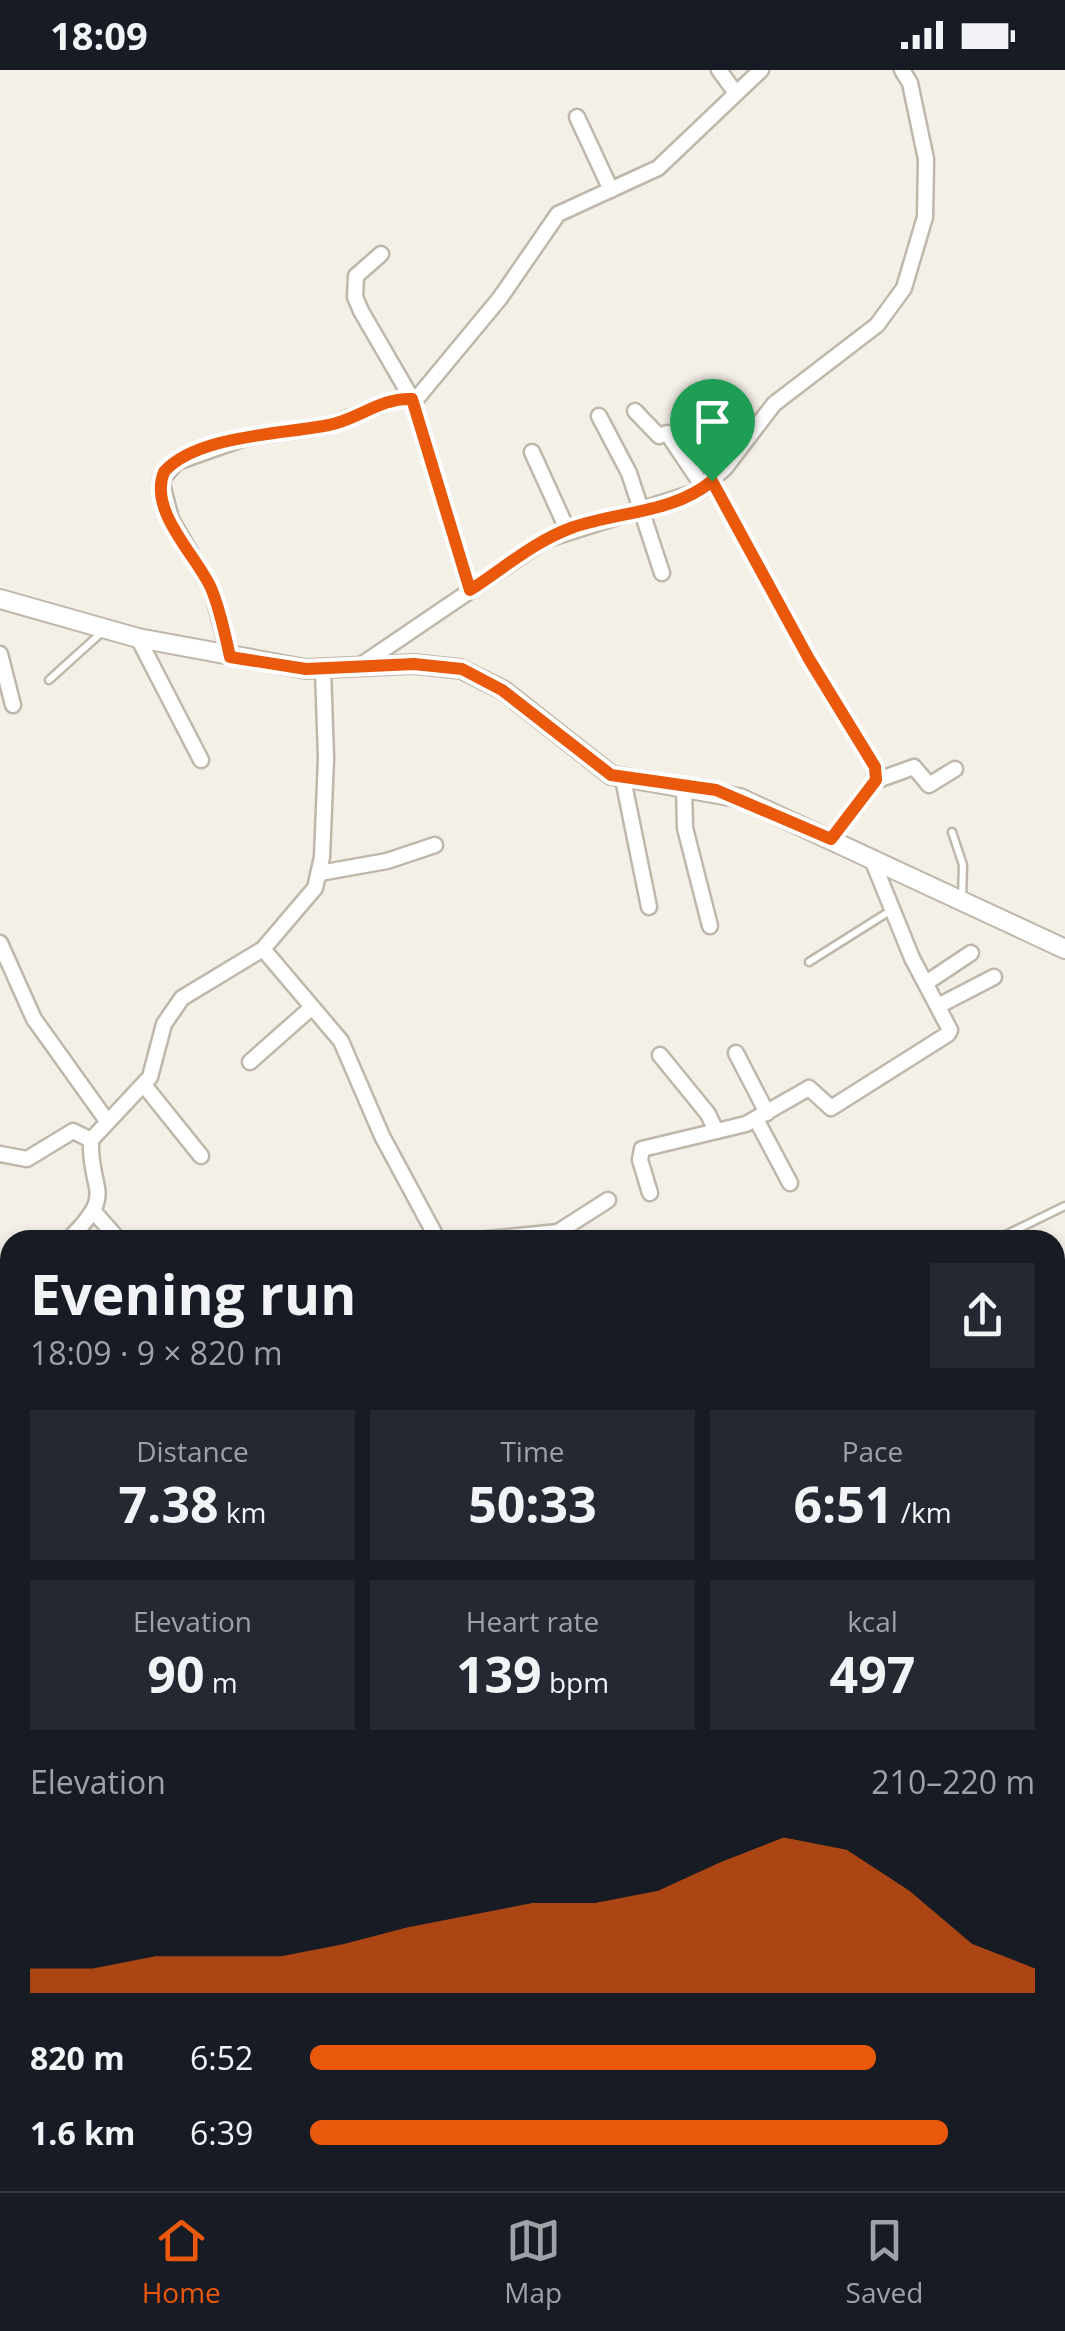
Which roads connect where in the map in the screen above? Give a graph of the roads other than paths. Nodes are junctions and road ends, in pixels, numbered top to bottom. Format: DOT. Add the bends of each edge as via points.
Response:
graph roads {
  1 [pos="719,70"];
  2 [pos="761,70"];
  3 [pos="902,70"];
  4 [pos="735,92"];
  5 [pos="577,117"];
  6 [pos="611,190"];
  7 [pos="381,254"];
  8 [pos="412,399"];
  9 [pos="636,410"];
  10 [pos="600,416"];
  11 [pos="532,452"];
  12 [pos="708,484"];
  13 [pos="641,512"];
  14 [pos="568,530"];
  15 [pos="662,573"];
  16 [pos="470,590"];
  17 [pos="0,599"];
  18 [pos="106,629"];
  19 [pos="138,638"];
  20 [pos="0,654"];
  21 [pos="230,657"];
  22 [pos="358,667"];
  23 [pos="323,670"];
  24 [pos="50,680"];
  25 [pos="13,706"];
  26 [pos="201,760"];
  27 [pos="955,769"];
  28 [pos="623,779"];
  29 [pos="876,780"];
  30 [pos="684,786"];
  31 [pos="952,832"];
  32 [pos="831,839"];
  33 [pos="435,845"];
  34 [pos="872,857"];
  35 [pos="320,873"];
  36 [pos="962,899"];
  37 [pos="649,906"];
  38 [pos="892,911"];
  39 [pos="710,926"];
  40 [pos="0,944"];
  41 [pos="264,949"];
  42 [pos="1065,949"];
  43 [pos="971,953"];
  44 [pos="808,962"];
  45 [pos="994,977"];
  46 [pos="926,983"];
  47 [pos="938,1006"];
  48 [pos="312,1008"];
  49 [pos="736,1053"];
  50 [pos="660,1055"];
  51 [pos="250,1062"];
  52 [pos="144,1086"];
  53 [pos="762,1116"];
  54 [pos="106,1121"];
  55 [pos="716,1131"];
  56 [pos="91,1140"];
  57 [pos="0,1154"];
  58 [pos="201,1156"];
  59 [pos="790,1183"];
  60 [pos="650,1193"];
  61 [pos="608,1200"];
  62 [pos="1065,1206"];
  63 [pos="95,1212"];
  64 [pos="78,1230"];
  65 [pos="110,1230"];
  66 [pos="433,1230"];
  67 [pos="561,1230"];
  68 [pos="1016,1230"];
  1 -- 4 [label="street"];
  2 -- 4 [label="street"];
  3 -- 12 [label="street" via="926,159 924,230 904,288 866,337 774,404"];
  4 -- 6 [label="street" via="658,168"];
  5 -- 6 [label="street"];
  6 -- 8 [label="street" via="558,214 462,348"];
  7 -- 8 [label="street" via="356,276 355,297"];
  8 -- 16 [label="street"];
  8 -- 21 [label="street" via="327,426 245,438 164,472 166,509 212,590"];
  9 -- 12 [label="street" via="660,437 667,433"];
  10 -- 13 [label="street"];
  11 -- 14 [label="street"];
  12 -- 13 [label="street"];
  12 -- 29 [label="street" via="875,767"];
  13 -- 14 [label="street"];
  13 -- 15 [label="street"];
  14 -- 16 [label="street"];
  16 -- 22 [label="street"];
  17 -- 18 [label="street"];
  18 -- 19 [label="street"];
  18 -- 24 [label="lane"];
  19 -- 21 [label="street"];
  19 -- 26 [label="street"];
  20 -- 25 [label="street"];
  21 -- 23 [label="street"];
  22 -- 23 [label="street"];
  22 -- 28 [label="street" via="441,664 480,676 592,764"];
  23 -- 35 [label="street"];
  27 -- 29 [label="street" via="929,785 914,766"];
  28 -- 30 [label="street"];
  28 -- 37 [label="street"];
  29 -- 32 [label="street"];
  30 -- 32 [label="street" via="740,798"];
  30 -- 39 [label="street" via="686,828"];
  31 -- 36 [label="lane" via="962,865"];
  32 -- 34 [label="street"];
  33 -- 35 [label="street"];
  34 -- 36 [label="street"];
  34 -- 38 [label="street"];
  35 -- 41 [label="street" via="310,898"];
  36 -- 42 [label="street"];
  38 -- 44 [label="lane"];
  38 -- 46 [label="street"];
  40 -- 54 [label="street" via="34,1019"];
  41 -- 48 [label="street"];
  41 -- 52 [label="street" via="182,998 164,1024"];
  43 -- 46 [label="street"];
  45 -- 47 [label="street"];
  46 -- 47 [label="street"];
  47 -- 53 [label="street" via="948,1034 831,1108 809,1088"];
  48 -- 51 [label="street"];
  48 -- 66 [label="street" via="342,1041 382,1136"];
  49 -- 53 [label="street"];
  50 -- 55 [label="street"];
  52 -- 54 [label="street"];
  52 -- 58 [label="street"];
  53 -- 55 [label="street"];
  53 -- 59 [label="street"];
  54 -- 56 [label="street"];
  55 -- 60 [label="street" via="642,1149"];
  56 -- 57 [label="street" via="72,1131 26,1159"];
  56 -- 63 [label="street" via="100,1192"];
  61 -- 67 [label="street"];
  62 -- 68 [label="lane"];
  63 -- 64 [label="street"];
  63 -- 65 [label="street"];
}
